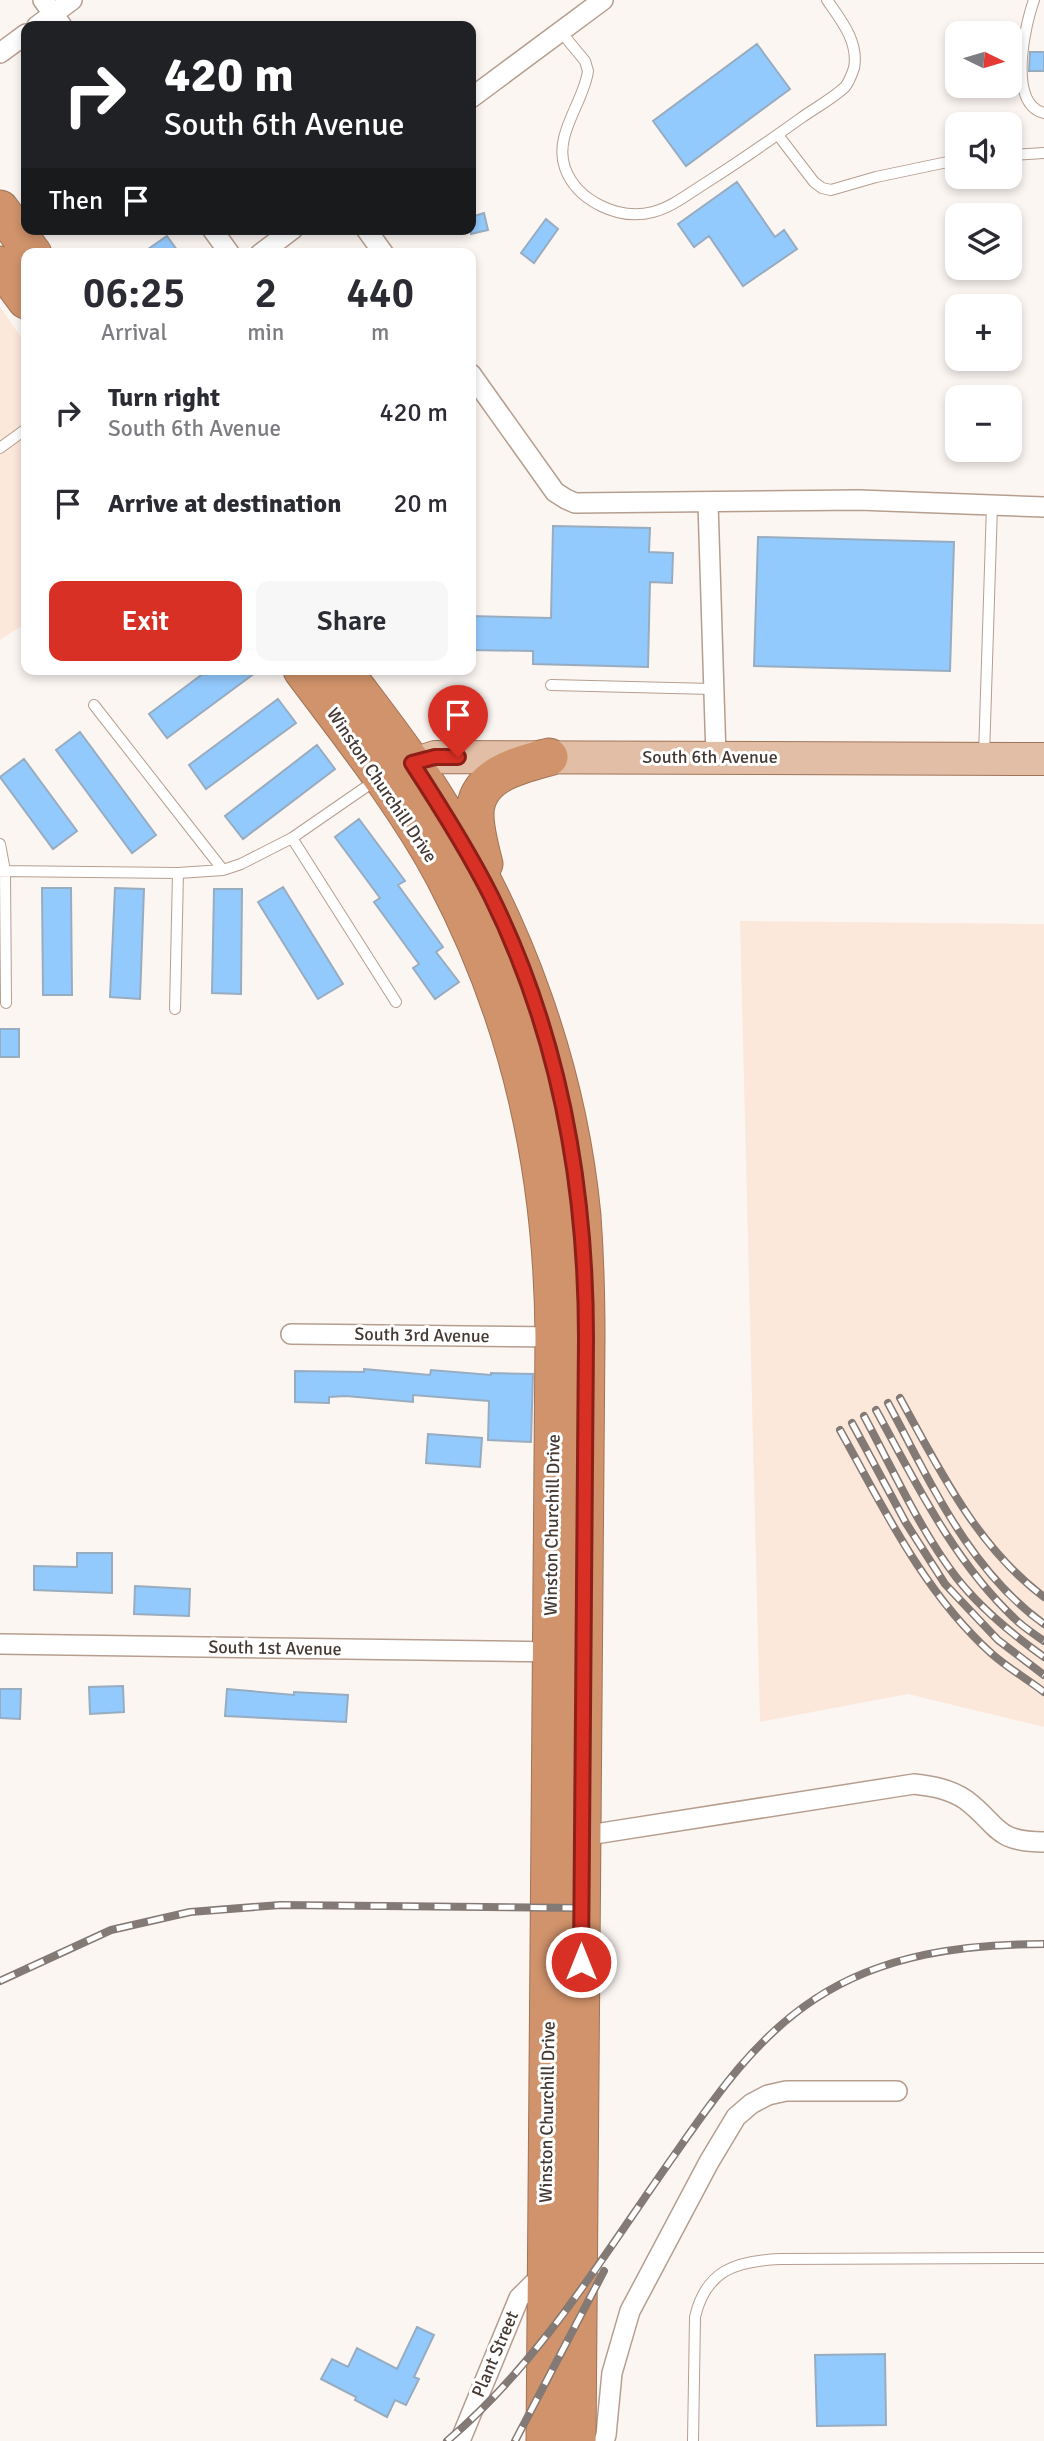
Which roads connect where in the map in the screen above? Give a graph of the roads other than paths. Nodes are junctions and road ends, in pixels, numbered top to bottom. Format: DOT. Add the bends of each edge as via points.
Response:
graph roads {
  1 [pos="72,0"];
  2 [pos="603,0"];
  3 [pos="828,0"];
  4 [pos="1034,0"];
  5 [pos="53,13"];
  6 [pos="561,32"];
  7 [pos="21,38"];
  8 [pos="0,53"];
  9 [pos="476,94"];
  10 [pos="1044,113"];
  11 [pos="778,135"];
  12 [pos="1044,153"];
  13 [pos="1022,154"];
  14 [pos="945,163"];
  15 [pos="0,209"];
  16 [pos="285,235"];
  17 [pos="29,248"];
  18 [pos="268,248"];
  19 [pos="0,265"];
  20 [pos="21,293"];
  21 [pos="476,381"];
  22 [pos="21,433"];
  23 [pos="0,448"];
  24 [pos="708,503"];
  25 [pos="992,505"];
  26 [pos="1044,507"];
  27 [pos="307,675"];
  28 [pos="346,675"];
  29 [pos="551,685"];
  30 [pos="712,689"];
  31 [pos="94,705"];
  32 [pos="549,757"];
  33 [pos="716,757"];
  34 [pos="984,759"];
  35 [pos="1044,759"];
  36 [pos="396,770"];
  37 [pos="292,838"];
  38 [pos="0,844"];
  39 [pos="223,870"];
  40 [pos="3,871"];
  41 [pos="178,873"];
  42 [pos="491,896"];
  43 [pos="396,1002"];
  44 [pos="6,1003"];
  45 [pos="175,1009"];
  46 [pos="291,1334"];
  47 [pos="570,1337"];
  48 [pos="0,1644"];
  49 [pos="567,1653"];
  50 [pos="582,1836"];
  51 [pos="1044,1842"];
  52 [pos="897,2091"];
  53 [pos="1044,2258"];
  54 [pos="562,2283"];
  55 [pos="460,2441"];
  56 [pos="545,2441"];
  57 [pos="577,2441"];
  58 [pos="604,2441"];
  59 [pos="693,2441"];
  1 -- 5 [label="street"];
  2 -- 6 [label="street"];
  3 -- 11 [label="lane" via="854,48 849,81"];
  4 -- 10 [label="lane" via="1023,42 1023,92 1037,111"];
  6 -- 9 [label="street"];
  6 -- 11 [label="lane" via="588,71 565,137 565,168 576,186 609,211 632,215 669,206"];
  7 -- 8 [label="street"];
  11 -- 14 [label="lane" via="814,182 831,190"];
  12 -- 13 [label="lane"];
  15 -- 17 [label="highway"];
  16 -- 18 [label="street"];
  19 -- 20 [label="highway"];
  21 -- 24 [label="street" via="555,492 566,499 575,503"];
  22 -- 23 [label="lane"];
  24 -- 25 [label="street" via="859,500"];
  24 -- 30 [label="street"];
  25 -- 26 [label="street"];
  25 -- 34 [label="lane"];
  27 -- 36 [label="highway, Winston Churchill Drive"];
  28 -- 36 [label="highway, Winston Churchill Drive"];
  29 -- 30 [label="lane"];
  30 -- 33 [label="street"];
  31 -- 39 [label="lane"];
  32 -- 33 [label="main road, South 6th Avenue"];
  32 -- 36 [label="main road, South 6th Avenue" via="435,757"];
  32 -- 42 [label="highway" via="508,769 494,778 477,801 476,826"];
  33 -- 34 [label="main road, South 6th Avenue"];
  34 -- 35 [label="main road, South 6th Avenue"];
  36 -- 37 [label="lane"];
  36 -- 42 [label="highway, Winston Churchill Drive" via="458,835"];
  36 -- 47 [label="highway, Winston Churchill Drive" via="414,825 478,944 513,1042 543,1171 554,1284"];
  37 -- 39 [label="lane"];
  37 -- 43 [label="lane"];
  38 -- 40 [label="lane"];
  39 -- 41 [label="lane"];
  40 -- 41 [label="lane"];
  40 -- 44 [label="lane"];
  41 -- 45 [label="lane"];
  42 -- 47 [label="highway, Winston Churchill Drive" via="540,1019 572,1148 586,1280"];
  46 -- 47 [label="street, South 3rd Avenue"];
  47 -- 49 [label="highway, Winston Churchill Drive"];
  48 -- 49 [label="street, South 1st Avenue"];
  49 -- 50 [label="highway, Winston Churchill Drive"];
  49 -- 54 [label="highway, Winston Churchill Drive"];
  50 -- 51 [label="street" via="914,1784 935,1787 966,1801 1006,1837"];
  50 -- 54 [label="highway, Winston Churchill Drive"];
  52 -- 58 [label="street" via="786,2091 768,2095 736,2117 630,2311 612,2373"];
  53 -- 59 [label="lane" via="780,2259 733,2266 706,2288 695,2317"];
  54 -- 55 [label="street, Plant Street" via="533,2284 519,2298"];
  54 -- 56 [label="highway, Winston Churchill Drive"];
  54 -- 57 [label="highway, Winston Churchill Drive"];
}
